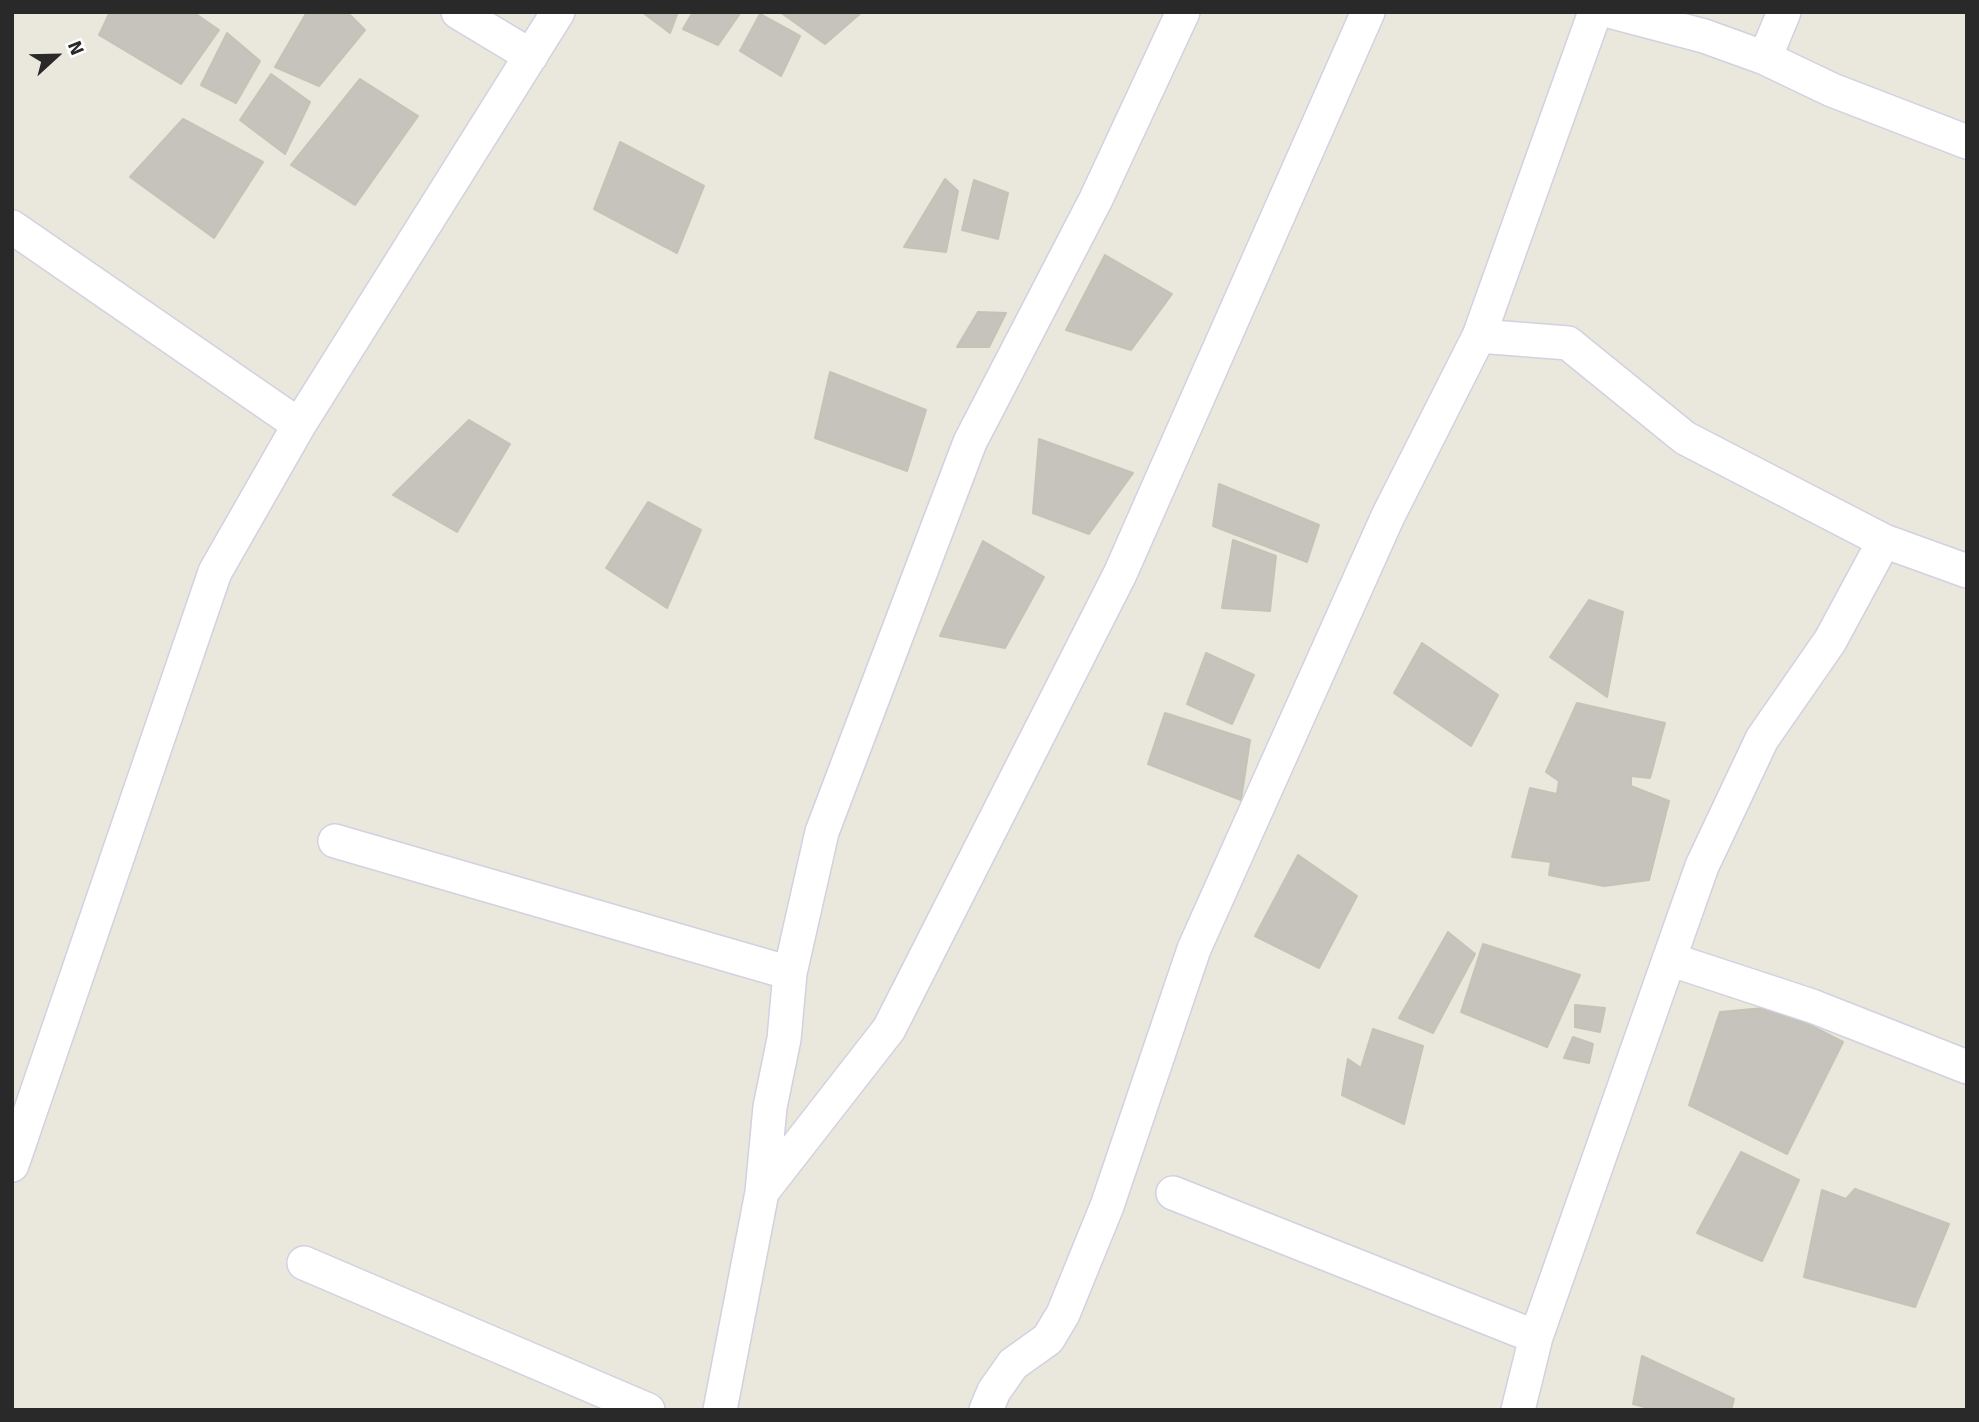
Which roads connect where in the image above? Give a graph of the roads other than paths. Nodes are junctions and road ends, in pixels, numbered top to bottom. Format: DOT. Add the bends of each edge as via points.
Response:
graph roads {
  1 [pos="458,12"];
  2 [pos="558,12"];
  3 [pos="1183,12"];
  4 [pos="1368,12"];
  5 [pos="1595,12"];
  6 [pos="1614,12"];
  7 [pos="1784,12"];
  8 [pos="531,56"];
  9 [pos="1765,58"];
  10 [pos="1967,142"];
  11 [pos="12,227"];
  12 [pos="1479,336"];
  13 [pos="299,425"];
  14 [pos="1884,541"];
  15 [pos="1967,571"];
  16 [pos="335,841"];
  17 [pos="1669,959"];
  18 [pos="790,973"];
  19 [pos="1967,1068"];
  20 [pos="12,1165"];
  21 [pos="762,1192"];
  22 [pos="1173,1193"];
  23 [pos="303,1263"];
  24 [pos="1536,1337"];
  25 [pos="648,1410"];
  26 [pos="720,1410"];
  27 [pos="986,1410"];
  28 [pos="1518,1410"];
  1 -- 8 [label="street"];
  2 -- 8 [label="street"];
  3 -- 18 [label="street" via="1096,199 970,442 822,832"];
  4 -- 21 [label="street" via="1120,574 895,1017"];
  5 -- 12 [label="street"];
  6 -- 9 [label="street"];
  7 -- 9 [label="street"];
  8 -- 13 [label="street"];
  9 -- 10 [label="street" via="1832,90"];
  11 -- 13 [label="street"];
  12 -- 14 [label="street" via="1568,343 1685,438"];
  12 -- 27 [label="street" via="1388,516 1194,949 1107,1206 1063,1314 1048,1339 1013,1364"];
  13 -- 20 [label="street" via="215,572"];
  14 -- 15 [label="street"];
  14 -- 17 [label="street" via="1830,641 1762,739 1702,866"];
  16 -- 18 [label="street"];
  17 -- 19 [label="street" via="1812,1006"];
  17 -- 24 [label="street"];
  18 -- 21 [label="street"];
  21 -- 26 [label="street"];
  22 -- 24 [label="street"];
  23 -- 25 [label="street"];
  24 -- 28 [label="street"];
}
